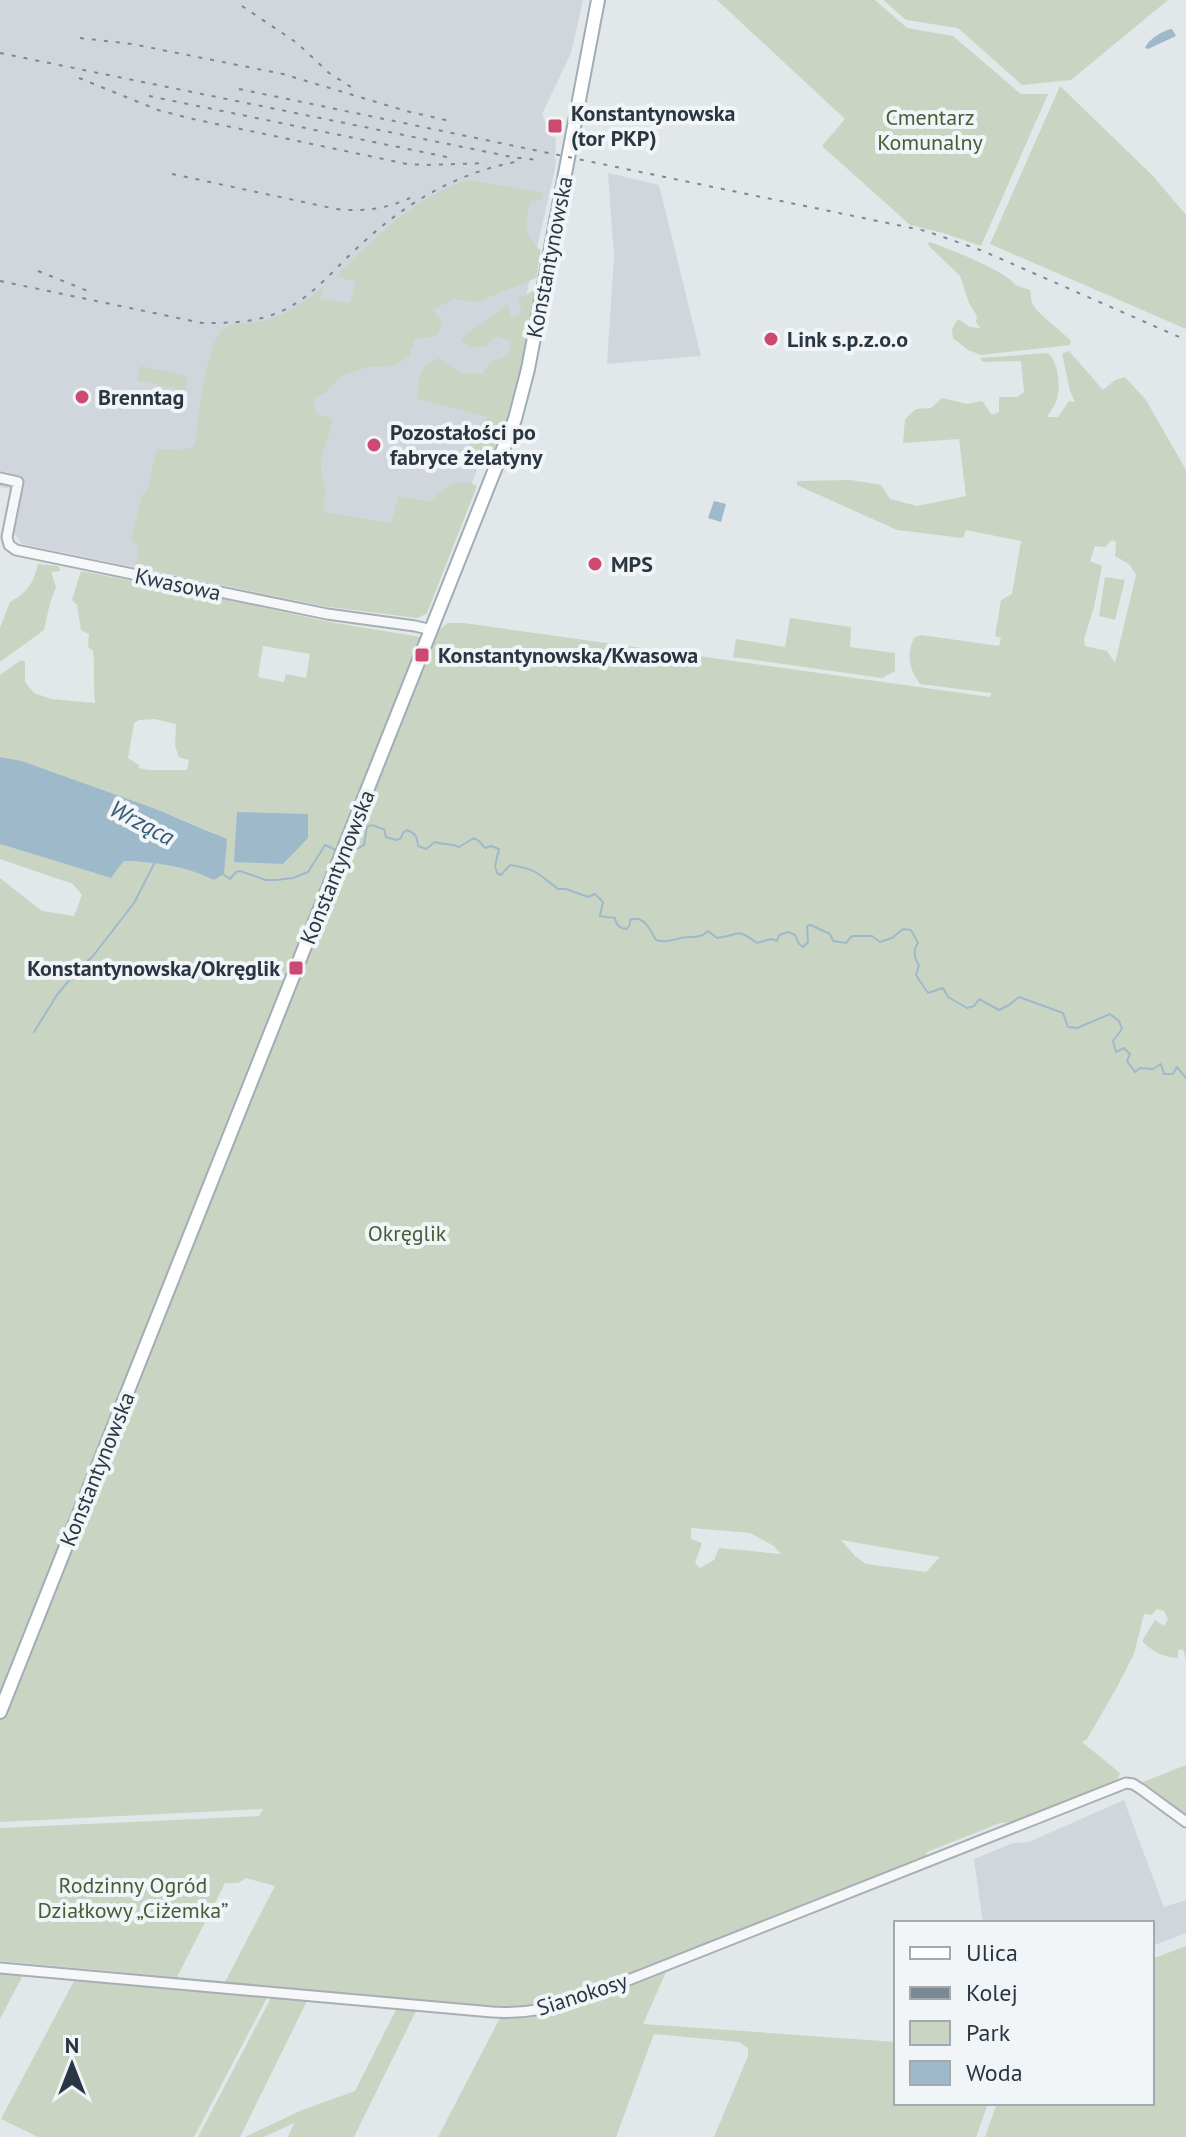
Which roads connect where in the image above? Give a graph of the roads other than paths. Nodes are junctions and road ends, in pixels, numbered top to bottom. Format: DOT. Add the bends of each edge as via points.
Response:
graph roads {
  1 [pos="598,0"];
  2 [pos="0,478"];
  3 [pos="432,630"];
  4 [pos="0,1712"];
  5 [pos="1186,1822"];
  6 [pos="0,1968"];
  1 -- 3 [label="main road, Konstantynowska" via="524,391"];
  2 -- 3 [label="street, Kwasowa" via="18,482 7,537 16,550 327,614"];
  3 -- 4 [label="main road, Konstantynowska"];
  5 -- 6 [label="street, Sianokosy" via="1130,1783 1121,1784 571,2003 541,2010 494,2012"];
}
